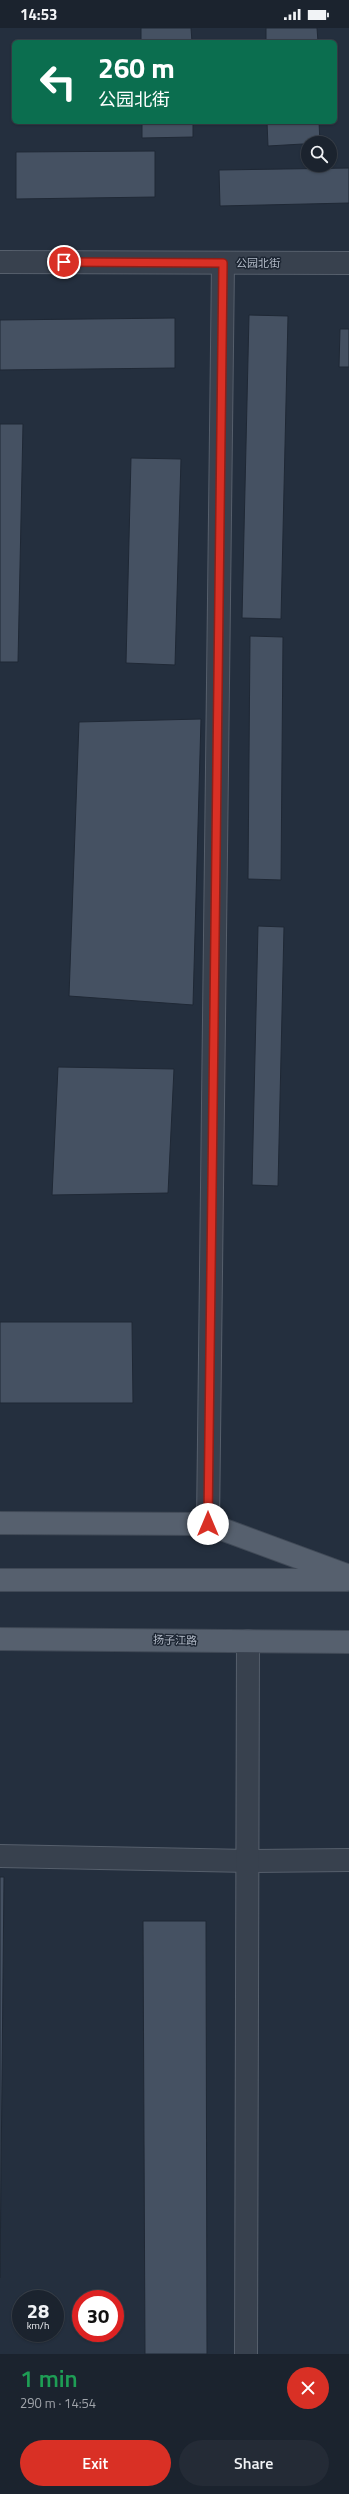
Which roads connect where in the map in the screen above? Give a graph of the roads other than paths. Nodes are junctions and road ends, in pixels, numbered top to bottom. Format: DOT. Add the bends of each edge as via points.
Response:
graph roads {
  1 [pos="0,262"];
  2 [pos="223,263"];
  3 [pos="349,263"];
  4 [pos="0,1523"];
  5 [pos="208,1524"];
  6 [pos="349,1576"];
  7 [pos="0,1580"];
  8 [pos="349,1580"];
  9 [pos="0,1639"];
  10 [pos="248,1641"];
  11 [pos="349,1642"];
  12 [pos="0,1856"];
  13 [pos="349,1860"];
  14 [pos="249,1861"];
  15 [pos="246,2354"];
  1 -- 2 [label="street, 公园北街"];
  2 -- 3 [label="street, 公园北街"];
  2 -- 5 [label="street"];
  4 -- 5 [label="main road"];
  5 -- 6 [label="main road"];
  7 -- 8 [label="main road"];
  9 -- 10 [label="main road, 扬子江路"];
  10 -- 11 [label="main road, 扬子江路"];
  10 -- 14 [label="street"];
  12 -- 14 [label="street"];
  13 -- 14 [label="street"];
  14 -- 15 [label="street"];
}
